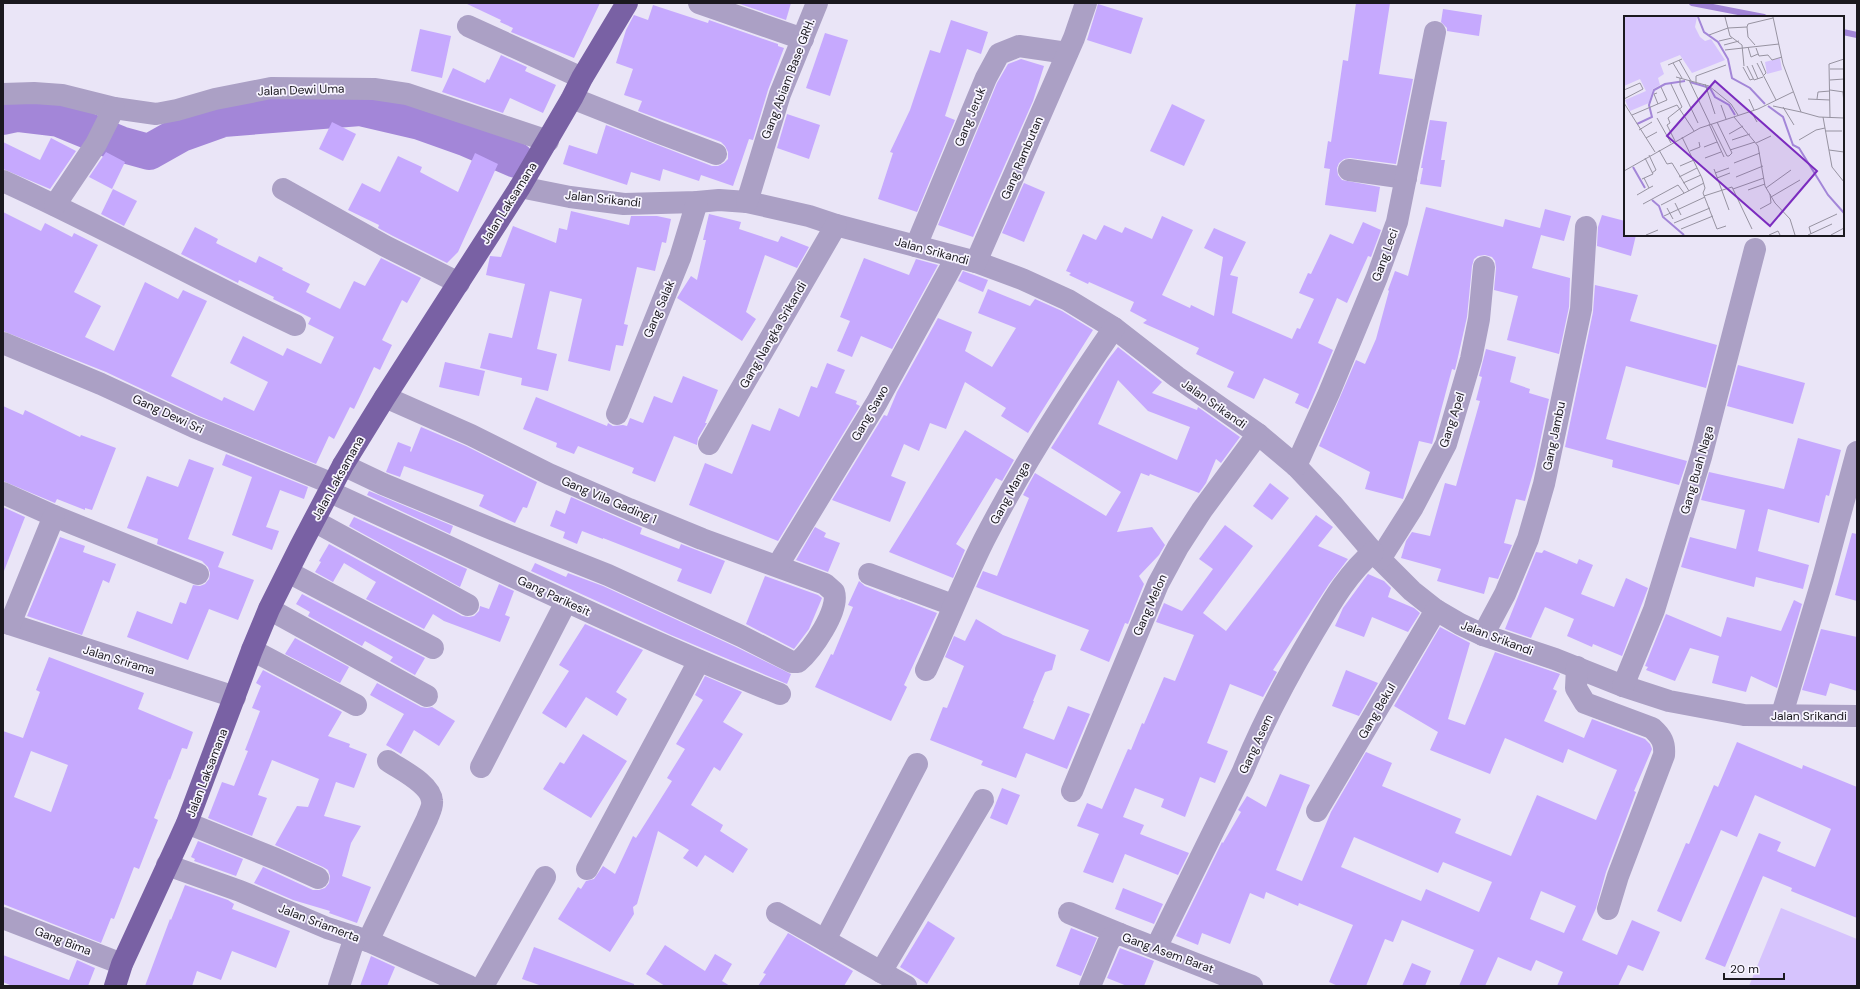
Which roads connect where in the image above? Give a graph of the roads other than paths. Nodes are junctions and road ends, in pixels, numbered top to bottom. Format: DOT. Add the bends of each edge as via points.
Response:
graph roads {
  1 [pos="627,3"];
  2 [pos="699,3"];
  3 [pos="817,3"];
  4 [pos="1086,3"];
  5 [pos="468,26"];
  6 [pos="1435,32"];
  7 [pos="803,39"];
  8 [pos="1067,53"];
  9 [pos="582,78"];
  10 [pos="3,94"];
  11 [pos="572,98"];
  12 [pos="111,117"];
  13 [pos="548,140"];
  14 [pos="716,154"];
  15 [pos="1349,170"];
  16 [pos="1406,178"];
  17 [pos="3,181"];
  18 [pos="520,187"];
  19 [pos="283,189"];
  20 [pos="697,202"];
  21 [pos="747,202"];
  22 [pos="55,206"];
  23 [pos="836,225"];
  24 [pos="1586,227"];
  25 [pos="916,246"];
  26 [pos="1755,249"];
  27 [pos="966,260"];
  28 [pos="1484,267"];
  29 [pos="459,282"];
  30 [pos="295,326"];
  31 [pos="1114,328"];
  32 [pos="3,343"];
  33 [pos="385,397"];
  34 [pos="617,414"];
  35 [pos="1258,434"];
  36 [pos="709,444"];
  37 [pos="1857,452"];
  38 [pos="1296,466"];
  39 [pos="336,480"];
  40 [pos="3,493"];
  41 [pos="54,516"];
  42 [pos="314,521"];
  43 [pos="1376,555"];
  44 [pos="778,565"];
  45 [pos="288,572"];
  46 [pos="198,574"];
  47 [pos="869,574"];
  48 [pos="566,602"];
  49 [pos="468,605"];
  50 [pos="953,605"];
  51 [pos="269,609"];
  52 [pos="1436,610"];
  53 [pos="6,623"];
  54 [pos="1483,635"];
  55 [pos="433,648"];
  56 [pos="252,650"];
  57 [pos="699,661"];
  58 [pos="1578,667"];
  59 [pos="926,670"];
  60 [pos="1623,686"];
  61 [pos="780,694"];
  62 [pos="427,696"];
  63 [pos="236,697"];
  64 [pos="356,705"];
  65 [pos="1782,714"];
  66 [pos="1857,716"];
  67 [pos="388,762"];
  68 [pos="917,764"];
  69 [pos="481,767"];
  70 [pos="1072,791"];
  71 [pos="983,800"];
  72 [pos="1317,811"];
  73 [pos="187,823"];
  74 [pos="167,865"];
  75 [pos="587,869"];
  76 [pos="545,877"];
  77 [pos="318,878"];
  78 [pos="1608,909"];
  79 [pos="777,913"];
  80 [pos="1069,913"];
  81 [pos="3,918"];
  82 [pos="1120,934"];
  83 [pos="361,939"];
  84 [pos="825,940"];
  85 [pos="1156,948"];
  86 [pos="122,964"];
  87 [pos="881,972"];
  88 [pos="115,986"];
  89 [pos="339,986"];
  90 [pos="469,986"];
  91 [pos="483,986"];
  92 [pos="906,986"];
  93 [pos="1090,986"];
  94 [pos="1252,986"];
  1 -- 9 [label="main road, Jalan Laksamana"];
  2 -- 7 [label="street"];
  3 -- 7 [label="street, Gang Abiam Base GRH."];
  4 -- 8 [label="street, Gang Rambutan"];
  5 -- 9 [label="street"];
  6 -- 16 [label="street, Gang Leci"];
  7 -- 21 [label="street, Gang Abiam Base GRH." via="780,94"];
  8 -- 25 [label="street, Gang Jeruk" via="1019,46 999,54 986,78"];
  8 -- 27 [label="street, Gang Rambutan"];
  9 -- 11 [label="main road, Jalan Laksamana"];
  10 -- 12 [label="street, Jalan Dewi Uma" via="62,95"];
  11 -- 13 [label="main road, Jalan Laksamana"];
  11 -- 14 [label="street"];
  12 -- 13 [label="street, Jalan Dewi Uma" via="156,114 271,88 374,89 407,94"];
  12 -- 22 [label="street"];
  13 -- 18 [label="main road, Jalan Laksamana"];
  15 -- 16 [label="street"];
  16 -- 38 [label="street, Gang Leci" via="1398,217 1377,278"];
  17 -- 22 [label="street"];
  18 -- 20 [label="street, Jalan Srikandi" via="624,204"];
  18 -- 29 [label="main road, Jalan Laksamana"];
  19 -- 29 [label="street" via="384,246"];
  20 -- 21 [label="street, Jalan Srikandi"];
  20 -- 34 [label="street, Gang Salak" via="680,258"];
  21 -- 23 [label="street, Jalan Srikandi"];
  22 -- 30 [label="street"];
  23 -- 25 [label="street, Jalan Srikandi"];
  23 -- 36 [label="street, Gang Nangka Srikandi"];
  24 -- 54 [label="street, Gang Jambu" via="1581,309 1544,484 1528,539 1505,594"];
  25 -- 27 [label="street, Jalan Srikandi"];
  26 -- 60 [label="street, Gang Buah Naga" via="1694,479 1654,610"];
  27 -- 31 [label="street, Jalan Srikandi" via="1068,300"];
  27 -- 44 [label="street, Gang Sawo"];
  28 -- 43 [label="street, Gang Apel" via="1483,291 1471,359 1446,444 1413,507"];
  29 -- 33 [label="main road, Jalan Laksamana"];
  31 -- 35 [label="street, Jalan Srikandi" via="1177,378"];
  31 -- 50 [label="street, Gang Manga" via="1061,405 1028,460 984,539"];
  32 -- 39 [label="street, Gang Dewi Sri" via="74,372 194,427"];
  33 -- 39 [label="main road, Jalan Laksamana"];
  33 -- 44 [label="street, Gang Vila Gading 1" via="629,509 702,539"];
  35 -- 38 [label="street, Jalan Srikandi"];
  35 -- 70 [label="street, Gang Melon" via="1202,510 1158,584"];
  37 -- 65 [label="street"];
  38 -- 43 [label="street, Jalan Srikandi"];
  39 -- 42 [label="main road, Jalan Laksamana"];
  39 -- 44 [label="street, Gang Vila Gading 1" via="383,484 608,575 792,662 798,662 821,634 831,612 835,594 825,584"];
  39 -- 48 [label="street, Gang Parikesit" via="479,560"];
  40 -- 41 [label="street"];
  41 -- 46 [label="street"];
  41 -- 53 [label="street"];
  42 -- 45 [label="main road, Jalan Laksamana"];
  42 -- 49 [label="street"];
  43 -- 52 [label="street, Jalan Srikandi" via="1412,591"];
  43 -- 85 [label="street, Gang Asem" via="1352,571 1291,671"];
  45 -- 51 [label="main road, Jalan Laksamana"];
  45 -- 55 [label="street"];
  47 -- 50 [label="street"];
  48 -- 57 [label="street, Gang Parikesit"];
  48 -- 69 [label="street"];
  50 -- 59 [label="street, Gang Manga"];
  51 -- 56 [label="main road, Jalan Laksamana"];
  51 -- 62 [label="street"];
  52 -- 54 [label="street, Jalan Srikandi"];
  52 -- 72 [label="street, Gang Bekul"];
  53 -- 63 [label="street, Jalan Srirama"];
  54 -- 58 [label="street, Jalan Srikandi"];
  56 -- 63 [label="main road, Jalan Laksamana"];
  56 -- 64 [label="street"];
  57 -- 61 [label="street, Gang Parikesit"];
  57 -- 75 [label="street"];
  58 -- 60 [label="street, Jalan Srikandi"];
  58 -- 78 [label="street" via="1576,688 1585,703 1652,728 1665,744 1664,755"];
  60 -- 65 [label="street, Jalan Srikandi" via="1669,701 1710,710 1744,715"];
  63 -- 73 [label="main road, Jalan Laksamana"];
  65 -- 66 [label="street, Jalan Srikandi"];
  67 -- 83 [label="street" via="425,786 432,802 427,819"];
  68 -- 84 [label="street"];
  71 -- 87 [label="street"];
  73 -- 74 [label="main road, Jalan Laksamana"];
  73 -- 77 [label="street"];
  74 -- 83 [label="street, Jalan Sriamerta"];
  74 -- 86 [label="main road, Jalan Laksamana"];
  76 -- 91 [label="street"];
  79 -- 84 [label="street"];
  80 -- 82 [label="street"];
  81 -- 86 [label="street, Gang Bima"];
  82 -- 85 [label="street, Gang Asem Barat"];
  82 -- 93 [label="street, Gang Asem Barat" via="1112,937 1108,943"];
  83 -- 89 [label="street"];
  83 -- 90 [label="street, Jalan Sriamerta"];
  84 -- 87 [label="street"];
  85 -- 94 [label="street, Gang Asem Barat"];
  86 -- 88 [label="main road, Jalan Laksamana"];
  87 -- 92 [label="street"];
}
